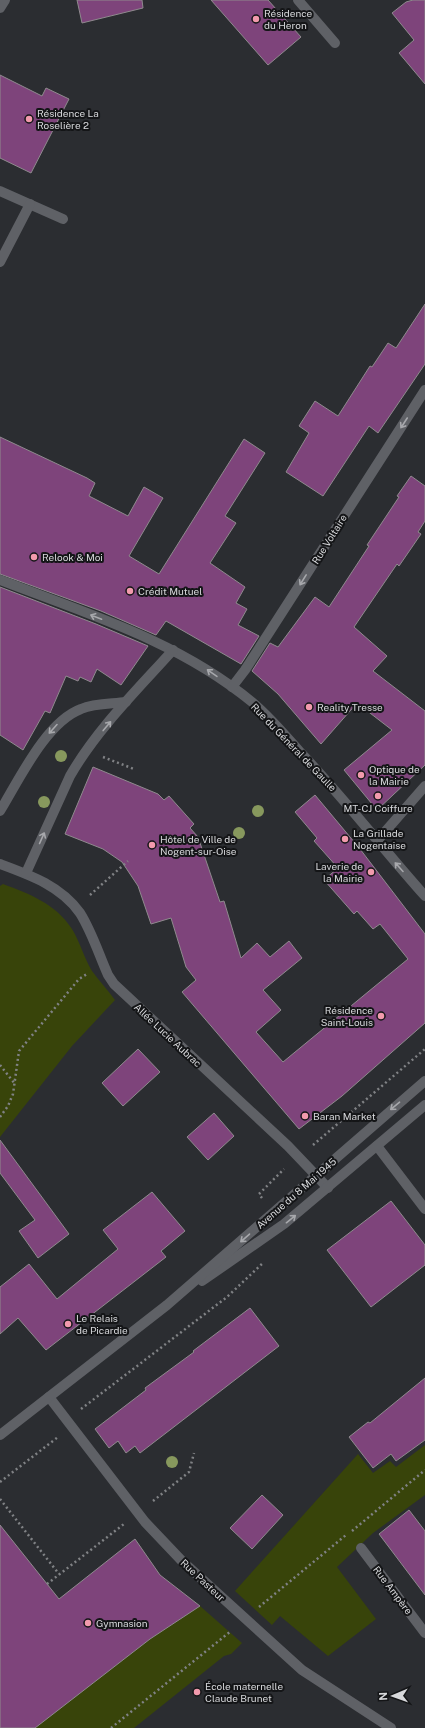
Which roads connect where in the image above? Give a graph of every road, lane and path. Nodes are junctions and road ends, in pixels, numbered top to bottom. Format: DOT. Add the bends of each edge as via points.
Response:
graph roads {
  1 [pos="5,0"];
  2 [pos="298,0"];
  3 [pos="0,8"];
  4 [pos="335,43"];
  5 [pos="0,191"];
  6 [pos="30,204"];
  7 [pos="63,219"];
  8 [pos="0,262"];
  9 [pos="425,390"];
  10 [pos="0,580"];
  11 [pos="173,650"];
  12 [pos="232,687"];
  13 [pos="126,702"];
  14 [pos="86,751"];
  15 [pos="134,769"];
  16 [pos="425,786"];
  17 [pos="0,811"];
  18 [pos="377,841"];
  19 [pos="128,861"];
  20 [pos="0,864"];
  21 [pos="26,873"];
  22 [pos="425,896"];
  23 [pos="75,908"];
  24 [pos="103,964"];
  25 [pos="425,1049"];
  26 [pos="0,1066"];
  27 [pos="425,1081"];
  28 [pos="15,1084"];
  29 [pos="425,1105"];
  30 [pos="0,1117"];
  31 [pos="377,1146"];
  32 [pos="299,1157"];
  33 [pos="316,1175"];
  34 [pos="328,1188"];
  35 [pos="425,1209"];
  36 [pos="274,1213"];
  37 [pos="265,1262"];
  38 [pos="167,1305"];
  39 [pos="50,1397"];
  40 [pos="67,1420"];
  41 [pos="0,1435"];
  42 [pos="425,1470"];
  43 [pos="0,1482"];
  44 [pos="0,1499"];
  45 [pos="361,1548"];
  46 [pos="59,1574"];
  47 [pos="245,1619"];
  48 [pos="425,1633"];
  49 [pos="111,1728"];
  50 [pos="391,1728"];
  1 -- 3 [label="street"];
  2 -- 4 [label="street"];
  5 -- 6 [label="street"];
  6 -- 7 [label="street"];
  6 -- 8 [label="street"];
  9 -- 12 [label="street, Rue Voltaire, one-way"];
  11 -- 10 [label="street, Rue du Général de Gaulle, one-way" via="134,631"];
  12 -- 11 [label="street, Rue du Général de Gaulle, one-way"];
  11 -- 13 [label="street"];
  12 -- 18 [label="street, Rue du Général de Gaulle" via="267,716 342,797"];
  14 -- 13 [label="street, one-way"];
  13 -- 17 [label="street, one-way" via="82,708 62,720 43,741"];
  14 -- 15 [label="path"];
  21 -- 14 [label="street, one-way" via="70,776"];
  16 -- 18 [label="street"];
  22 -- 18 [label="street, Rue du Général de Gaulle, one-way"];
  19 -- 23 [label="path"];
  20 -- 21 [label="street, Allée Lucie Aubrac"];
  21 -- 23 [label="street, Allée Lucie Aubrac" via="60,892"];
  23 -- 24 [label="street, Allée Lucie Aubrac" via="86,924"];
  24 -- 28 [label="path" via="78,979 19,1051"];
  24 -- 32 [label="street, Allée Lucie Aubrac" via="108,975 122,992"];
  25 -- 32 [label="path"];
  26 -- 28 [label="path"];
  27 -- 33 [label="street, Avenue du 8 Mai 1945, one-way"];
  28 -- 30 [label="path" via="8,1106"];
  29 -- 31 [label="street, Avenue du 8 Mai 1945"];
  31 -- 34 [label="street, Avenue du 8 Mai 1945"];
  31 -- 35 [label="street"];
  32 -- 33 [label="street, Allée Lucie Aubrac"];
  32 -- 36 [label="path" via="259,1194"];
  33 -- 34 [label="street, Allée Lucie Aubrac"];
  33 -- 36 [label="street, Avenue du 8 Mai 1945"];
  38 -- 34 [label="street, Avenue du 8 Mai 1945, one-way" via="251,1248"];
  36 -- 38 [label="street, Avenue du 8 Mai 1945, one-way"];
  37 -- 40 [label="path" via="227,1297"];
  38 -- 39 [label="street, Avenue du 8 Mai 1945"];
  39 -- 40 [label="street, Rue Pasteur"];
  39 -- 41 [label="street, Avenue du 8 Mai 1945"];
  40 -- 43 [label="path" via="58,1438"];
  40 -- 47 [label="street, Rue Pasteur" via="145,1522 182,1561"];
  42 -- 47 [label="path"];
  44 -- 46 [label="path"];
  45 -- 48 [label="street, Rue Ampère"];
  47 -- 49 [label="path"];
  47 -- 50 [label="street, Rue Pasteur" via="313,1678"];
}
